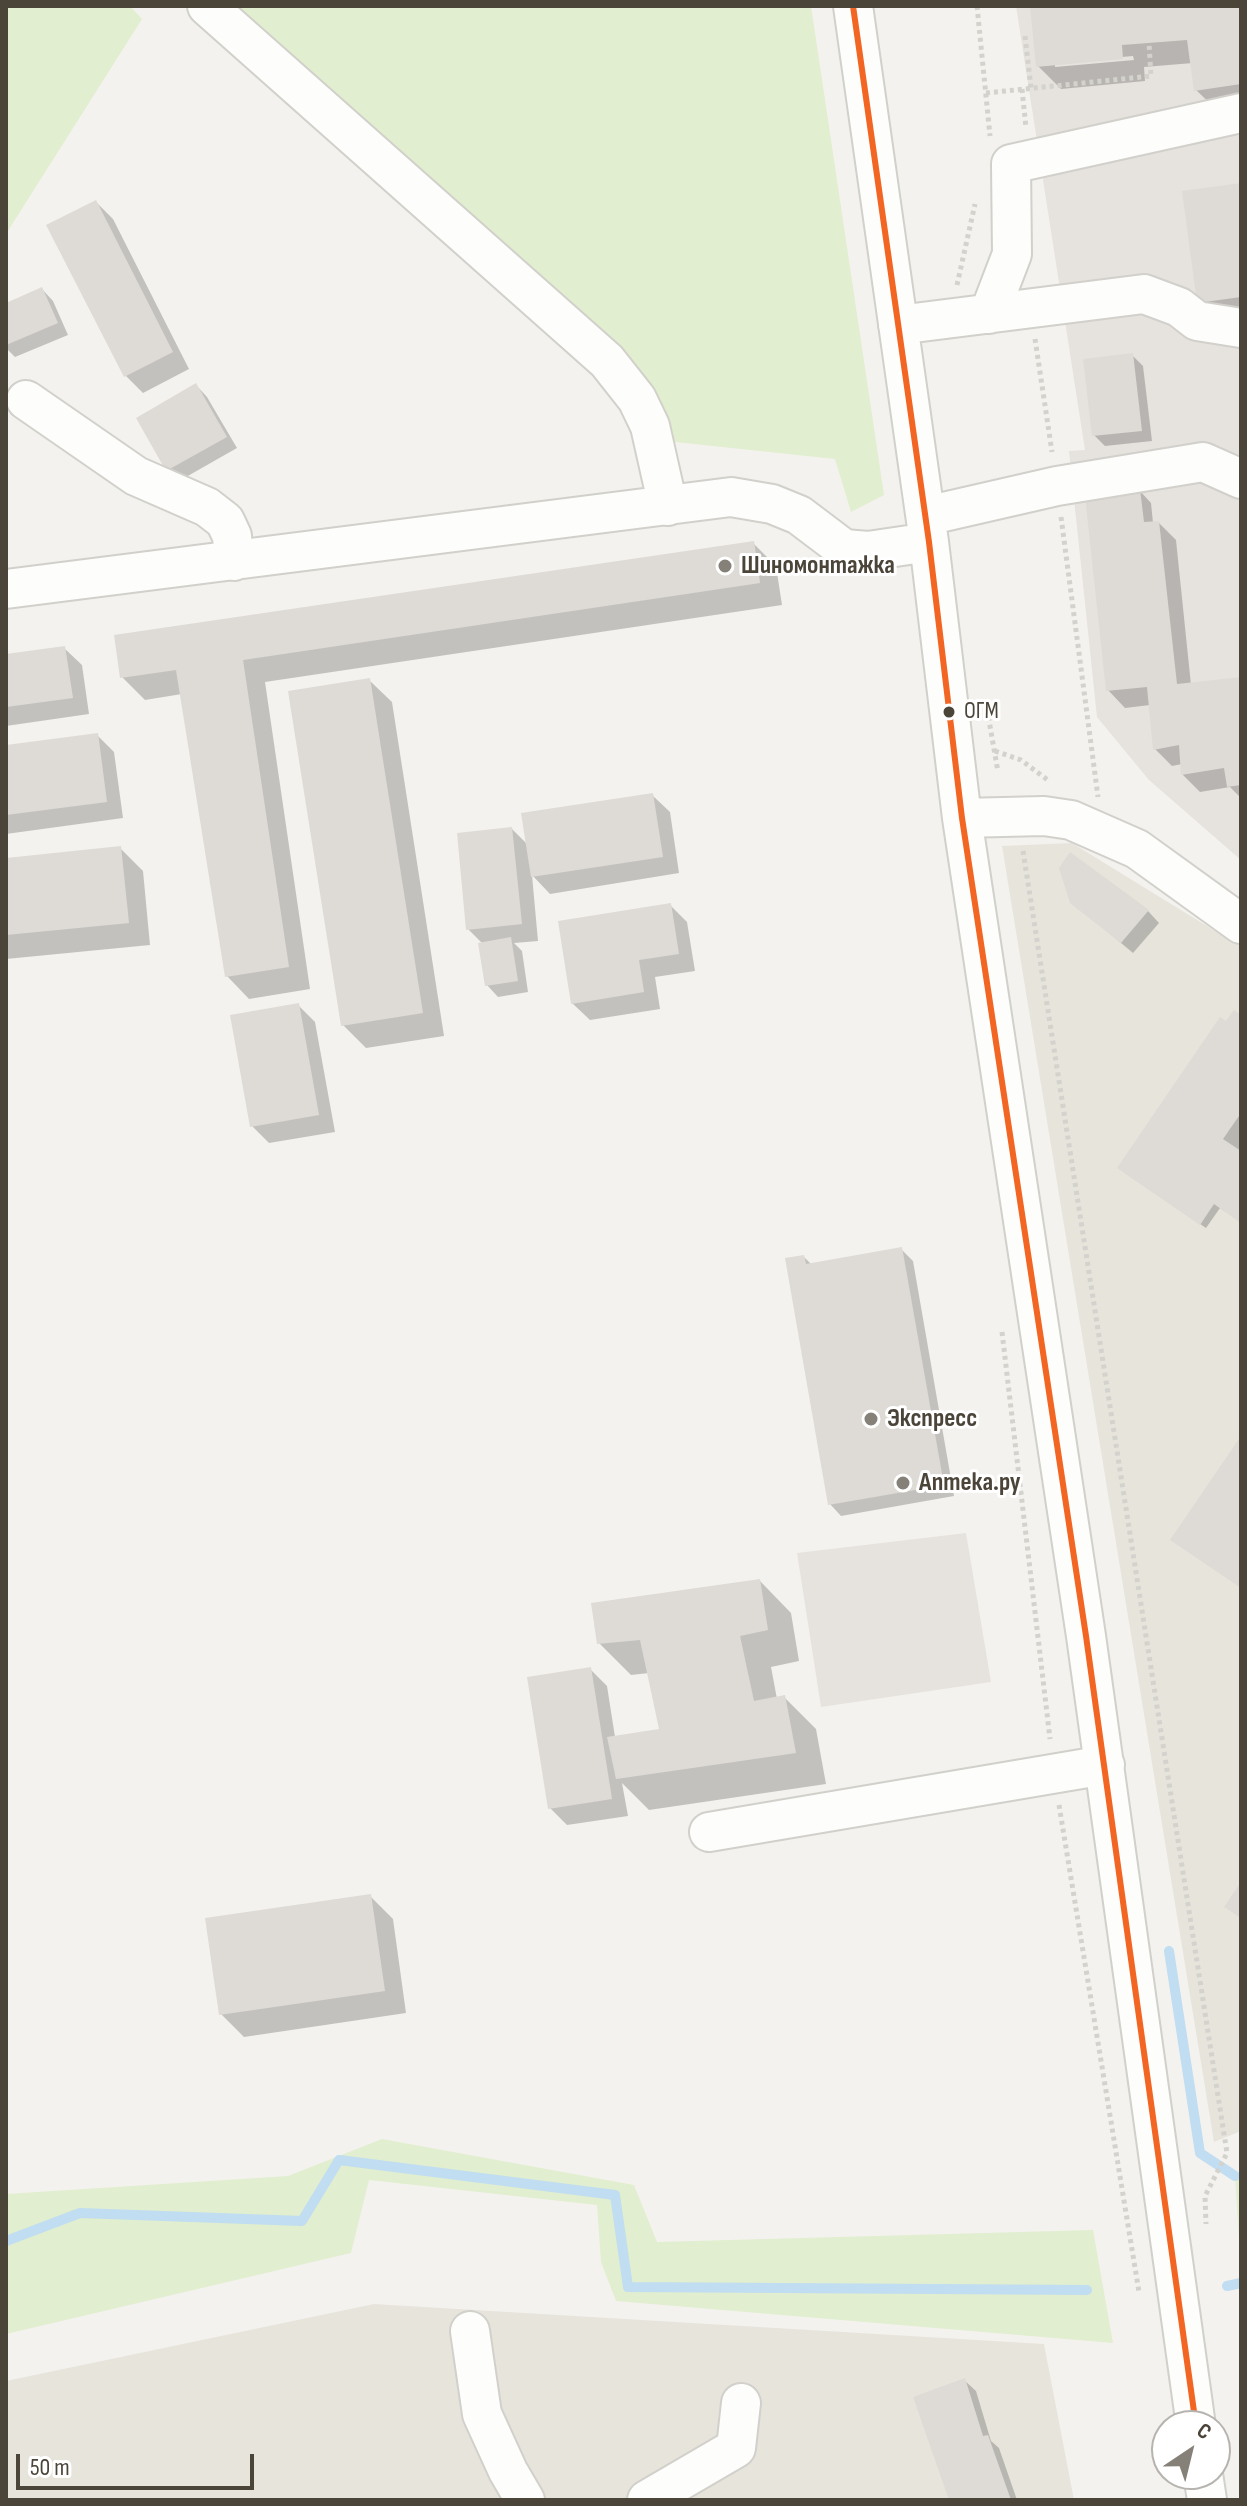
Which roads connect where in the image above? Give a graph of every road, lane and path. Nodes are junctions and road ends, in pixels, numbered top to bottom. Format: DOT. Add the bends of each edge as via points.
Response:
graph roads {
  1 [pos="207,6"];
  2 [pos="853,6"];
  3 [pos="977,6"];
  4 [pos="1025,36"];
  5 [pos="1149,43"];
  6 [pos="1031,88"];
  7 [pos="986,93"];
  8 [pos="1241,113"];
  9 [pos="988,145"];
  10 [pos="976,197"];
  11 [pos="1030,310"];
  12 [pos="989,314"];
  13 [pos="950,319"];
  14 [pos="898,325"];
  15 [pos="1241,328"];
  16 [pos="26,400"];
  17 [pos="1241,479"];
  18 [pos="1057,486"];
  19 [pos="668,506"];
  20 [pos="928,529"];
  21 [pos="234,561"];
  22 [pos="6,589"];
  23 [pos="985,696"];
  24 [pos="998,772"];
  25 [pos="1018,817"];
  26 [pos="962,818"];
  27 [pos="1103,834"];
  28 [pos="1241,924"];
  29 [pos="1105,1765"];
  30 [pos="1054,1773"];
  31 [pos="709,1832"];
  32 [pos="1205,2196"];
  33 [pos="1141,2307"];
  34 [pos="470,2331"];
  35 [pos="741,2403"];
  36 [pos="1177,2410"];
  37 [pos="525,2500"];
  38 [pos="647,2500"];
  1 -- 19 [label="street" via="607,361 637,399 650,426"];
  2 -- 14 [label="street"];
  3 -- 7 [label="path"];
  4 -- 6 [label="path"];
  5 -- 6 [label="path" via="1151,76"];
  6 -- 7 [label="path"];
  7 -- 9 [label="path"];
  8 -- 12 [label="street" via="1011,164 1012,254"];
  10 -- 13 [label="path"];
  11 -- 12 [label="street"];
  11 -- 15 [label="street" via="1144,294 1179,307 1197,321"];
  11 -- 18 [label="path"];
  12 -- 13 [label="street"];
  13 -- 14 [label="street"];
  14 -- 20 [label="street"];
  16 -- 21 [label="street" via="136,476 207,507 225,521"];
  17 -- 18 [label="street" via="1203,462"];
  18 -- 20 [label="street"];
  18 -- 27 [label="path"];
  19 -- 20 [label="street" via="731,497 772,504 799,515 844,549 868,551"];
  19 -- 21 [label="street"];
  20 -- 26 [label="street"];
  21 -- 22 [label="street"];
  23 -- 24 [label="path"];
  25 -- 26 [label="street"];
  25 -- 27 [label="street" via="1071,820"];
  25 -- 32 [label="path" via="1227,2153"];
  26 -- 29 [label="street"];
  27 -- 28 [label="street" via="1169,870"];
  29 -- 30 [label="street"];
  29 -- 36 [label="street"];
  30 -- 31 [label="street"];
  30 -- 33 [label="path"];
  34 -- 37 [label="street" via="482,2414"];
  35 -- 38 [label="street" via="736,2448"];
}
